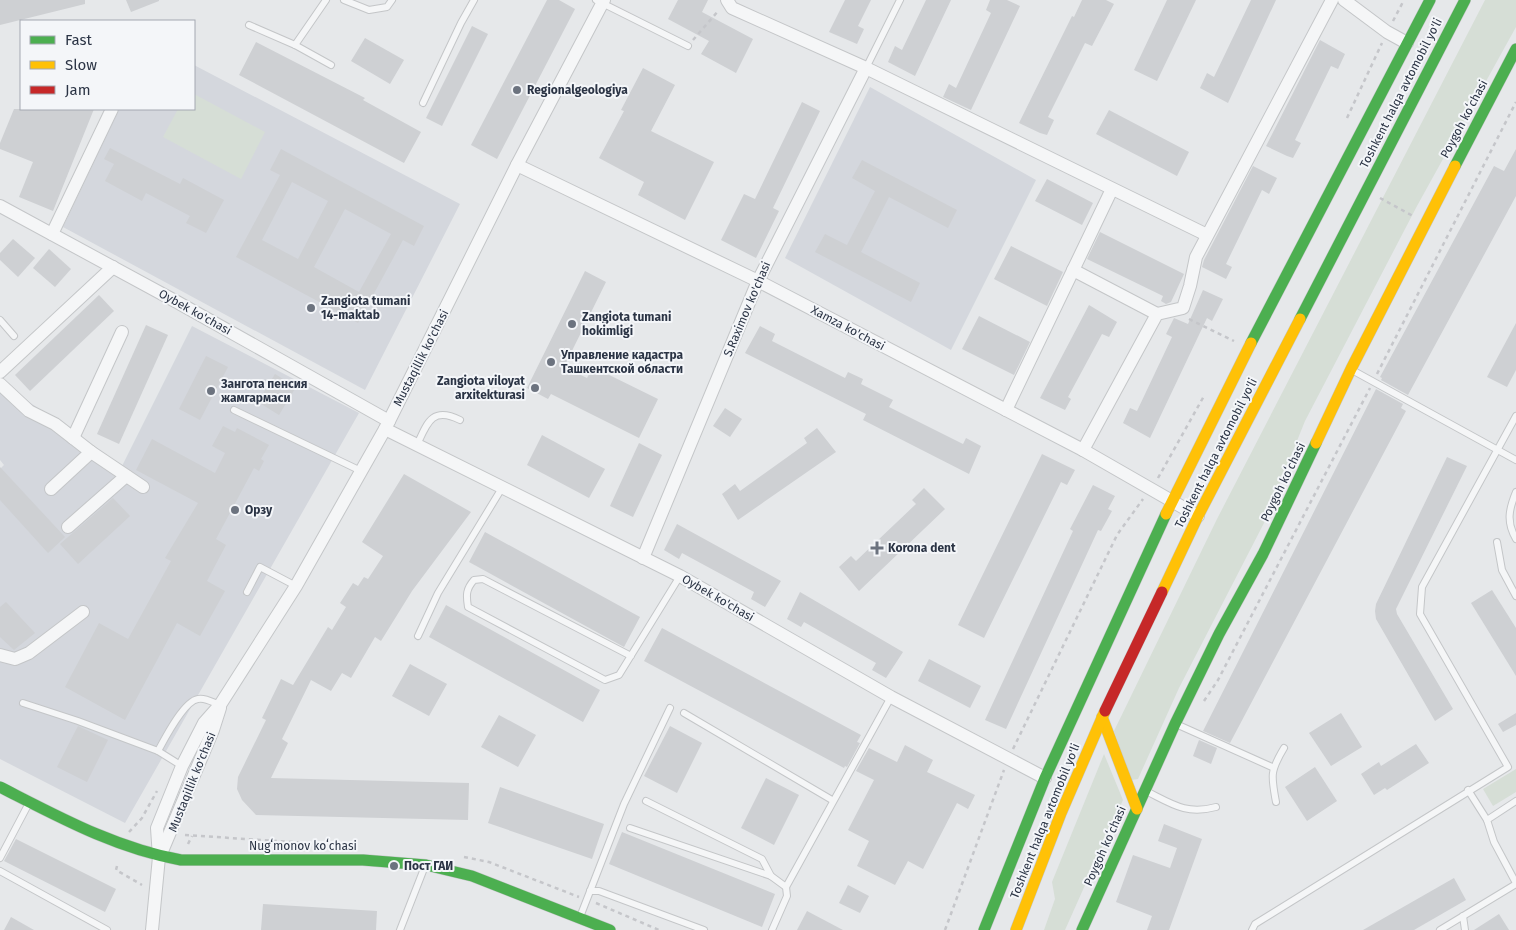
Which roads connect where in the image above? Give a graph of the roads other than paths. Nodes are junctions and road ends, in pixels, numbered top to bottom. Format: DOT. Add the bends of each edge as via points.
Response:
graph roads {
  1 [pos="326,0"];
  2 [pos="344,0"];
  3 [pos="392,0"];
  4 [pos="474,0"];
  5 [pos="900,0"];
  6 [pos="1332,0"];
  7 [pos="1344,0"];
  8 [pos="1430,0"];
  9 [pos="1464,0"];
  10 [pos="601,1"];
  11 [pos="727,1"];
  12 [pos="249,25"];
  13 [pos="1407,43"];
  14 [pos="295,45"];
  15 [pos="688,46"];
  16 [pos="1516,49"];
  17 [pos="331,64"];
  18 [pos="866,68"];
  19 [pos="423,102"];
  20 [pos="112,110"];
  21 [pos="518,165"];
  22 [pos="1112,189"];
  23 [pos="0,206"];
  24 [pos="52,234"];
  25 [pos="1207,235"];
  26 [pos="113,267"];
  27 [pos="1073,270"];
  28 [pos="758,281"];
  29 [pos="1157,314"];
  30 [pos="0,320"];
  31 [pos="122,332"];
  32 [pos="14,336"];
  33 [pos="1351,369"];
  34 [pos="0,372"];
  35 [pos="0,384"];
  36 [pos="234,410"];
  37 [pos="1006,410"];
  38 [pos="1516,416"];
  39 [pos="460,420"];
  40 [pos="387,425"];
  41 [pos="73,438"];
  42 [pos="417,445"];
  43 [pos="1083,450"];
  44 [pos="1498,451"];
  45 [pos="90,452"];
  46 [pos="1516,460"];
  47 [pos="361,471"];
  48 [pos="126,476"];
  49 [pos="143,487"];
  50 [pos="502,488"];
  51 [pos="51,489"];
  52 [pos="1516,492"];
  53 [pos="1172,501"];
  54 [pos="1198,516"];
  55 [pos="68,528"];
  56 [pos="1516,539"];
  57 [pos="1497,542"];
  58 [pos="644,558"];
  59 [pos="680,576"];
  60 [pos="296,586"];
  61 [pos="247,592"];
  62 [pos="1516,596"];
  63 [pos="83,612"];
  64 [pos="418,636"];
  65 [pos="0,655"];
  66 [pos="631,656"];
  67 [pos="891,697"];
  68 [pos="22,703"];
  69 [pos="220,705"];
  70 [pos="670,708"];
  71 [pos="684,713"];
  72 [pos="1102,717"];
  73 [pos="1175,724"];
  74 [pos="1284,748"];
  75 [pos="158,751"];
  76 [pos="182,766"];
  77 [pos="1272,766"];
  78 [pos="1045,778"];
  79 [pos="0,787"];
  80 [pos="1468,790"];
  81 [pos="1144,791"];
  82 [pos="832,800"];
  83 [pos="646,801"];
  84 [pos="1516,801"];
  85 [pos="30,802"];
  86 [pos="1276,802"];
  87 [pos="1216,807"];
  88 [pos="1136,809"];
  89 [pos="1487,820"];
  90 [pos="630,828"];
  91 [pos="159,857"];
  92 [pos="0,858"];
  93 [pos="426,865"];
  94 [pos="0,871"];
  95 [pos="771,876"];
  96 [pos="1516,883"];
  97 [pos="786,887"];
  98 [pos="590,891"];
  99 [pos="1464,916"];
  100 [pos="580,918"];
  101 [pos="107,930"];
  102 [pos="152,930"];
  103 [pos="400,930"];
  104 [pos="610,930"];
  105 [pos="704,930"];
  106 [pos="772,930"];
  107 [pos="984,930"];
  108 [pos="1016,930"];
  109 [pos="1082,930"];
  110 [pos="1252,930"];
  111 [pos="1440,930"];
  112 [pos="1465,930"];
  1 -- 14 [label="lane"];
  2 -- 3 [label="lane" via="369,10 387,7"];
  4 -- 19 [label="lane"];
  5 -- 18 [label="lane"];
  6 -- 25 [label="street"];
  7 -- 13 [label="street"];
  8 -- 13 [label="main road, Toshkent halqa avtomobil yo'li"];
  9 -- 54 [label="main road, Toshkent halqa avtomobil yo'li"];
  10 -- 15 [label="lane"];
  10 -- 21 [label="street, Mustaqillik ko'chasi"];
  11 -- 18 [label="street" via="732,8"];
  12 -- 14 [label="lane"];
  13 -- 53 [label="main road, Toshkent halqa avtomobil yo'li"];
  14 -- 17 [label="lane"];
  16 -- 33 [label="main road, Poygoh koʻchasi"];
  18 -- 22 [label="street"];
  18 -- 28 [label="street, S.Raximov ko'chasi"];
  20 -- 24 [label="street"];
  21 -- 28 [label="street, Xamza ko'chasi"];
  21 -- 40 [label="street, Mustaqillik ko'chasi"];
  22 -- 25 [label="street"];
  22 -- 27 [label="street"];
  23 -- 24 [label="street, Oybek ko'chasi"];
  24 -- 26 [label="street, Oybek ko'chasi"];
  25 -- 29 [label="street" via="1196,257 1183,308"];
  26 -- 34 [label="street"];
  26 -- 40 [label="street, Oybek ko'chasi"];
  27 -- 29 [label="street"];
  27 -- 37 [label="street"];
  28 -- 37 [label="street, Xamza ko'chasi"];
  28 -- 58 [label="street, S.Raximov ko'chasi"];
  29 -- 43 [label="street"];
  30 -- 32 [label="lane"];
  31 -- 41 [label="street"];
  33 -- 44 [label="lane"];
  33 -- 73 [label="main road, Poygoh koʻchasi" via="1263,554"];
  35 -- 41 [label="street" via="29,411 55,424"];
  36 -- 47 [label="lane"];
  37 -- 43 [label="street, Xamza ko'chasi"];
  38 -- 44 [label="lane"];
  39 -- 42 [label="lane" via="450,415 428,420"];
  40 -- 42 [label="street, Oybek ko'chasi"];
  40 -- 47 [label="street, Mustaqillik ko'chasi"];
  41 -- 45 [label="street"];
  42 -- 50 [label="street, Oybek ko'chasi"];
  43 -- 53 [label="street, Xamza ko'chasi"];
  44 -- 46 [label="lane"];
  44 -- 80 [label="lane" via="1422,587 1420,614 1508,767"];
  45 -- 48 [label="street"];
  45 -- 51 [label="street"];
  47 -- 60 [label="street, Mustaqillik ko'chasi"];
  48 -- 49 [label="street"];
  48 -- 55 [label="street"];
  50 -- 58 [label="street, Oybek ko'chasi"];
  50 -- 64 [label="lane" via="438,593"];
  52 -- 56 [label="lane" via="1508,514"];
  53 -- 54 [label="street, Xamza ko'chasi"];
  53 -- 78 [label="main road, Toshkent halqa avtomobil yo'li"];
  54 -- 72 [label="main road, Toshkent halqa avtomobil yo'li"];
  57 -- 62 [label="lane" via="1502,570"];
  58 -- 59 [label="street, Oybek ko'chasi"];
  59 -- 66 [label="lane"];
  59 -- 67 [label="street, Oybek ko'chasi"];
  60 -- 61 [label="lane" via="260,567"];
  60 -- 69 [label="street, Mustaqillik ko'chasi"];
  63 -- 65 [label="street" via="28,653 15,659"];
  66 -- 66 [label="lane" via="619,675 605,680 468,607 468,588 474,580 484,579"];
  67 -- 78 [label="street, Oybek ko'chasi"];
  67 -- 82 [label="lane"];
  68 -- 75 [label="lane" via="78,720"];
  69 -- 75 [label="lane" via="200,698 192,700"];
  69 -- 76 [label="street, Mustaqillik ko'chasi" via="204,723"];
  69 -- 91 [label="street, Mustaqillik ko'chasi" via="213,730"];
  70 -- 98 [label="lane" via="624,804"];
  71 -- 82 [label="lane"];
  72 -- 88 [label="main road"];
  72 -- 108 [label="main road, Toshkent halqa avtomobil yo'li"];
  73 -- 77 [label="lane"];
  73 -- 81 [label="main road, Poygoh koʻchasi"];
  74 -- 77 [label="lane"];
  75 -- 76 [label="lane"];
  76 -- 91 [label="street, Mustaqillik ko'chasi" via="157,828"];
  77 -- 86 [label="lane"];
  78 -- 107 [label="main road, Toshkent halqa avtomobil yo'li"];
  79 -- 85 [label="main road, Nugʻmonov koʻchasi"];
  80 -- 89 [label="lane"];
  80 -- 110 [label="lane" via="1255,924"];
  81 -- 87 [label="lane" via="1176,806 1199,811"];
  81 -- 88 [label="main road, Poygoh koʻchasi"];
  82 -- 97 [label="lane"];
  83 -- 95 [label="lane" via="762,859"];
  84 -- 89 [label="lane"];
  85 -- 91 [label="main road, Nugʻmonov koʻchasi" via="110,843"];
  85 -- 92 [label="lane"];
  88 -- 109 [label="main road, Poygoh koʻchasi"];
  89 -- 96 [label="lane" via="1494,842"];
  90 -- 95 [label="lane"];
  91 -- 93 [label="main road, Nugʻmonov koʻchasi" via="181,860 363,860"];
  91 -- 102 [label="street, Mustaqillik ko'chasi"];
  93 -- 100 [label="main road, Nugʻmonov koʻchasi" via="472,876"];
  93 -- 103 [label="lane"];
  94 -- 101 [label="lane"];
  95 -- 97 [label="lane"];
  96 -- 99 [label="lane"];
  97 -- 106 [label="lane" via="786,896"];
  98 -- 100 [label="lane"];
  98 -- 105 [label="lane" via="599,891"];
  99 -- 111 [label="lane"];
  99 -- 112 [label="lane"];
  100 -- 104 [label="main road, Nugʻmonov koʻchasi"];
}
